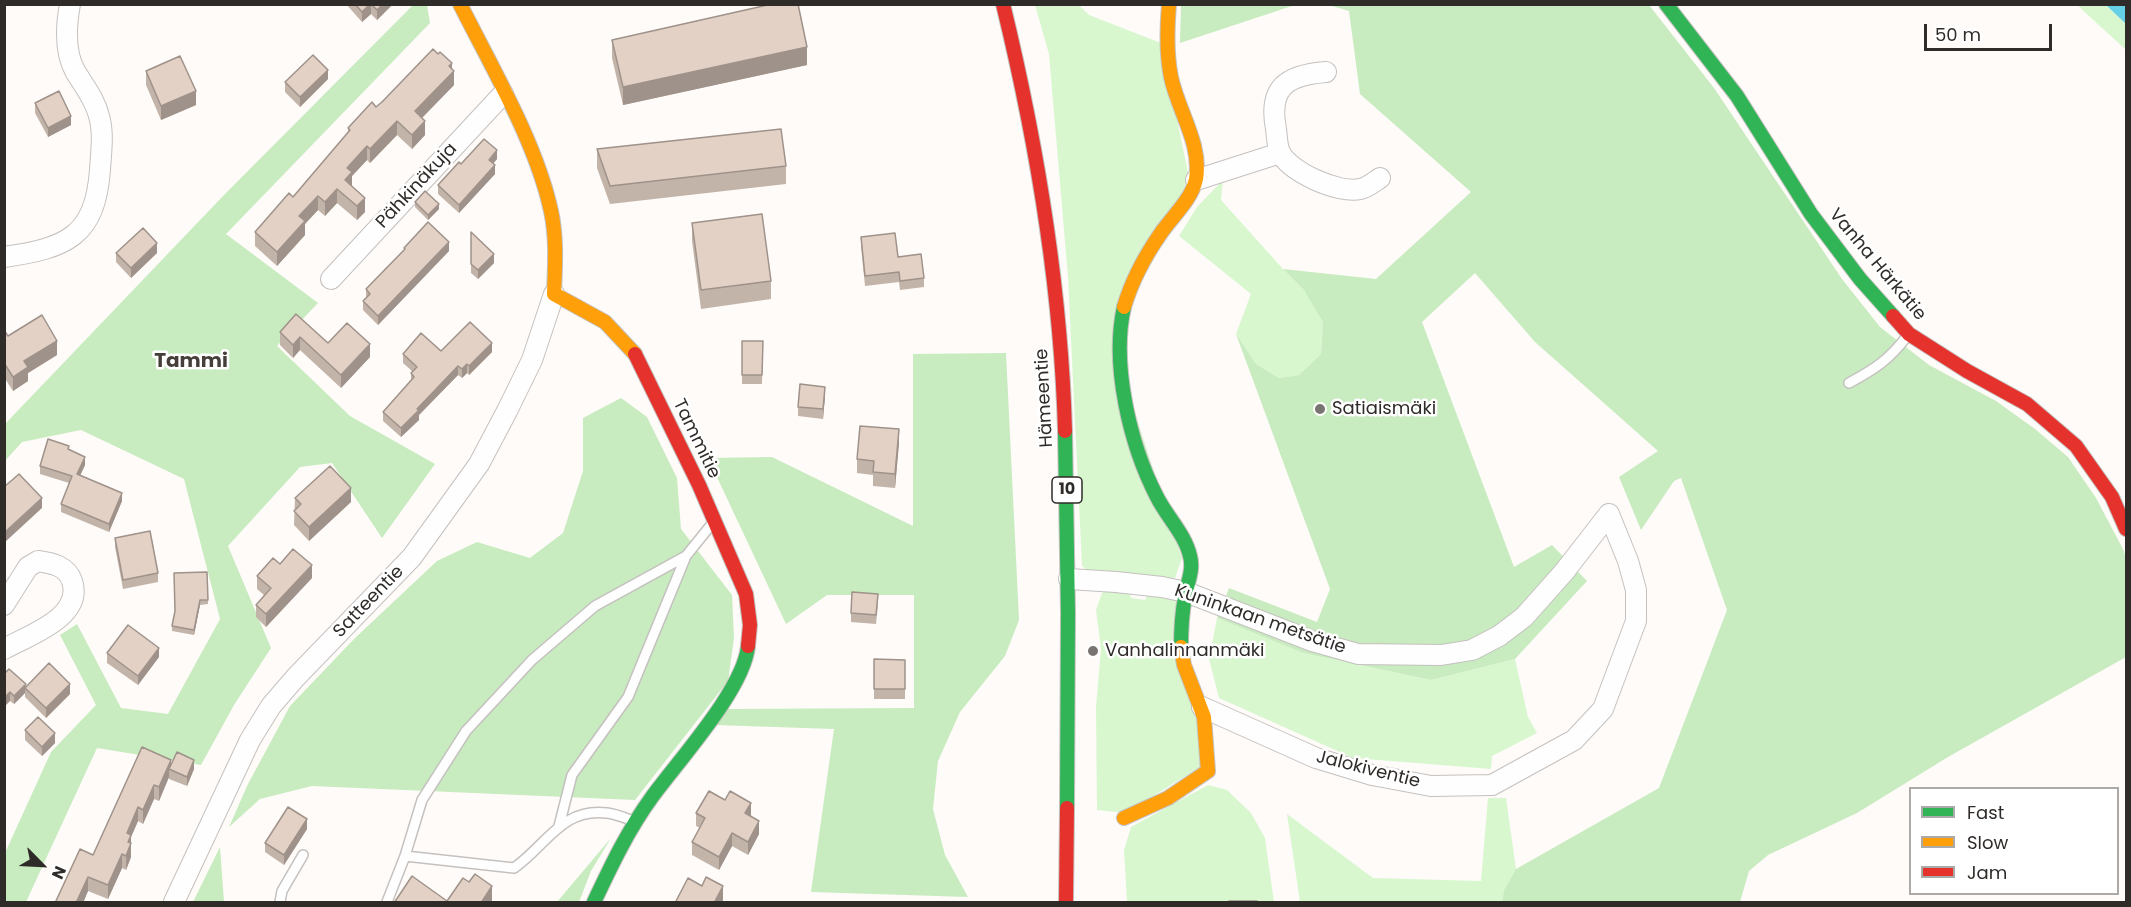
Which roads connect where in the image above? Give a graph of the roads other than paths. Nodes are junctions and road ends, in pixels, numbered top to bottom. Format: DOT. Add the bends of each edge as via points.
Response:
graph roads {
  1 [pos="70,4"];
  2 [pos="460,4"];
  3 [pos="1004,4"];
  4 [pos="1169,4"];
  5 [pos="1666,4"];
  6 [pos="1326,72"];
  7 [pos="503,94"];
  8 [pos="1280,153"];
  9 [pos="1380,178"];
  10 [pos="1196,180"];
  11 [pos="4,257"];
  12 [pos="331,279"];
  13 [pos="554,294"];
  14 [pos="1909,334"];
  15 [pos="1849,383"];
  16 [pos="1609,514"];
  17 [pos="714,520"];
  18 [pos="2127,529"];
  19 [pos="686,556"];
  20 [pos="1069,579"];
  21 [pos="1186,592"];
  22 [pos="4,605"];
  23 [pos="4,649"];
  24 [pos="1202,707"];
  25 [pos="1124,818"];
  26 [pos="636,822"];
  27 [pos="559,826"];
  28 [pos="303,855"];
  29 [pos="405,855"];
  30 [pos="174,903"];
  31 [pos="280,903"];
  32 [pos="387,903"];
  33 [pos="594,903"];
  34 [pos="1066,903"];
  1 -- 11 [label="street" via="68,49 74,69 99,115 102,139 98,193 90,216 77,234 54,247"];
  2 -- 7 [label="main road"];
  3 -- 20 [label="main road, Hämeentie / 10" via="1040,178 1054,283 1061,356"];
  4 -- 10 [label="main road" via="1171,77 1196,155"];
  5 -- 14 [label="main road, Vanha Härkätie" via="1737,96 1811,214 1860,279"];
  6 -- 8 [label="street" via="1304,73 1289,80 1276,95 1274,117"];
  7 -- 12 [label="street, Pähkinäkuja"];
  7 -- 13 [label="main road" via="541,172 552,213"];
  8 -- 9 [label="street" via="1311,178 1347,190 1362,189"];
  8 -- 10 [label="street"];
  10 -- 21 [label="main road" via="1130,288 1120,342 1128,414 1141,456 1155,494 1190,556"];
  13 -- 17 [label="main road, Tammitie" via="605,322 636,355"];
  13 -- 30 [label="street, Satteentie" via="532,360 479,464 412,557 271,706 250,740"];
  14 -- 15 [label="lane" via="1876,368"];
  14 -- 18 [label="main road, Vanha Härkätie" via="2027,404 2076,446 2112,497"];
  16 -- 21 [label="street, Kuninkaan metsätie" via="1524,617 1472,650 1441,655 1358,654 1312,641"];
  16 -- 24 [label="street, Jalokiventie" via="1636,590 1636,621 1603,709 1574,740 1492,785 1431,786 1372,775 1316,758"];
  17 -- 19 [label="lane"];
  17 -- 26 [label="main road, Tammitie" via="746,594 750,625 747,655 734,684"];
  19 -- 27 [label="lane" via="628,697 573,775"];
  19 -- 29 [label="lane" via="595,606 532,660 466,730 422,800"];
  20 -- 21 [label="street, Kuninkaan metsätie"];
  20 -- 34 [label="main road, Hämeentie / 10"];
  21 -- 24 [label="main road" via="1181,652"];
  22 -- 23 [label="street" via="28,567 38,561 52,563 71,577 75,592 70,607 58,620"];
  24 -- 25 [label="main road" via="1208,771 1159,804"];
  26 -- 27 [label="lane" via="606,813 579,814"];
  26 -- 33 [label="main road, Tammitie"];
  27 -- 29 [label="lane" via="514,868"];
  28 -- 31 [label="lane" via="282,891"];
  29 -- 32 [label="lane"];
}
